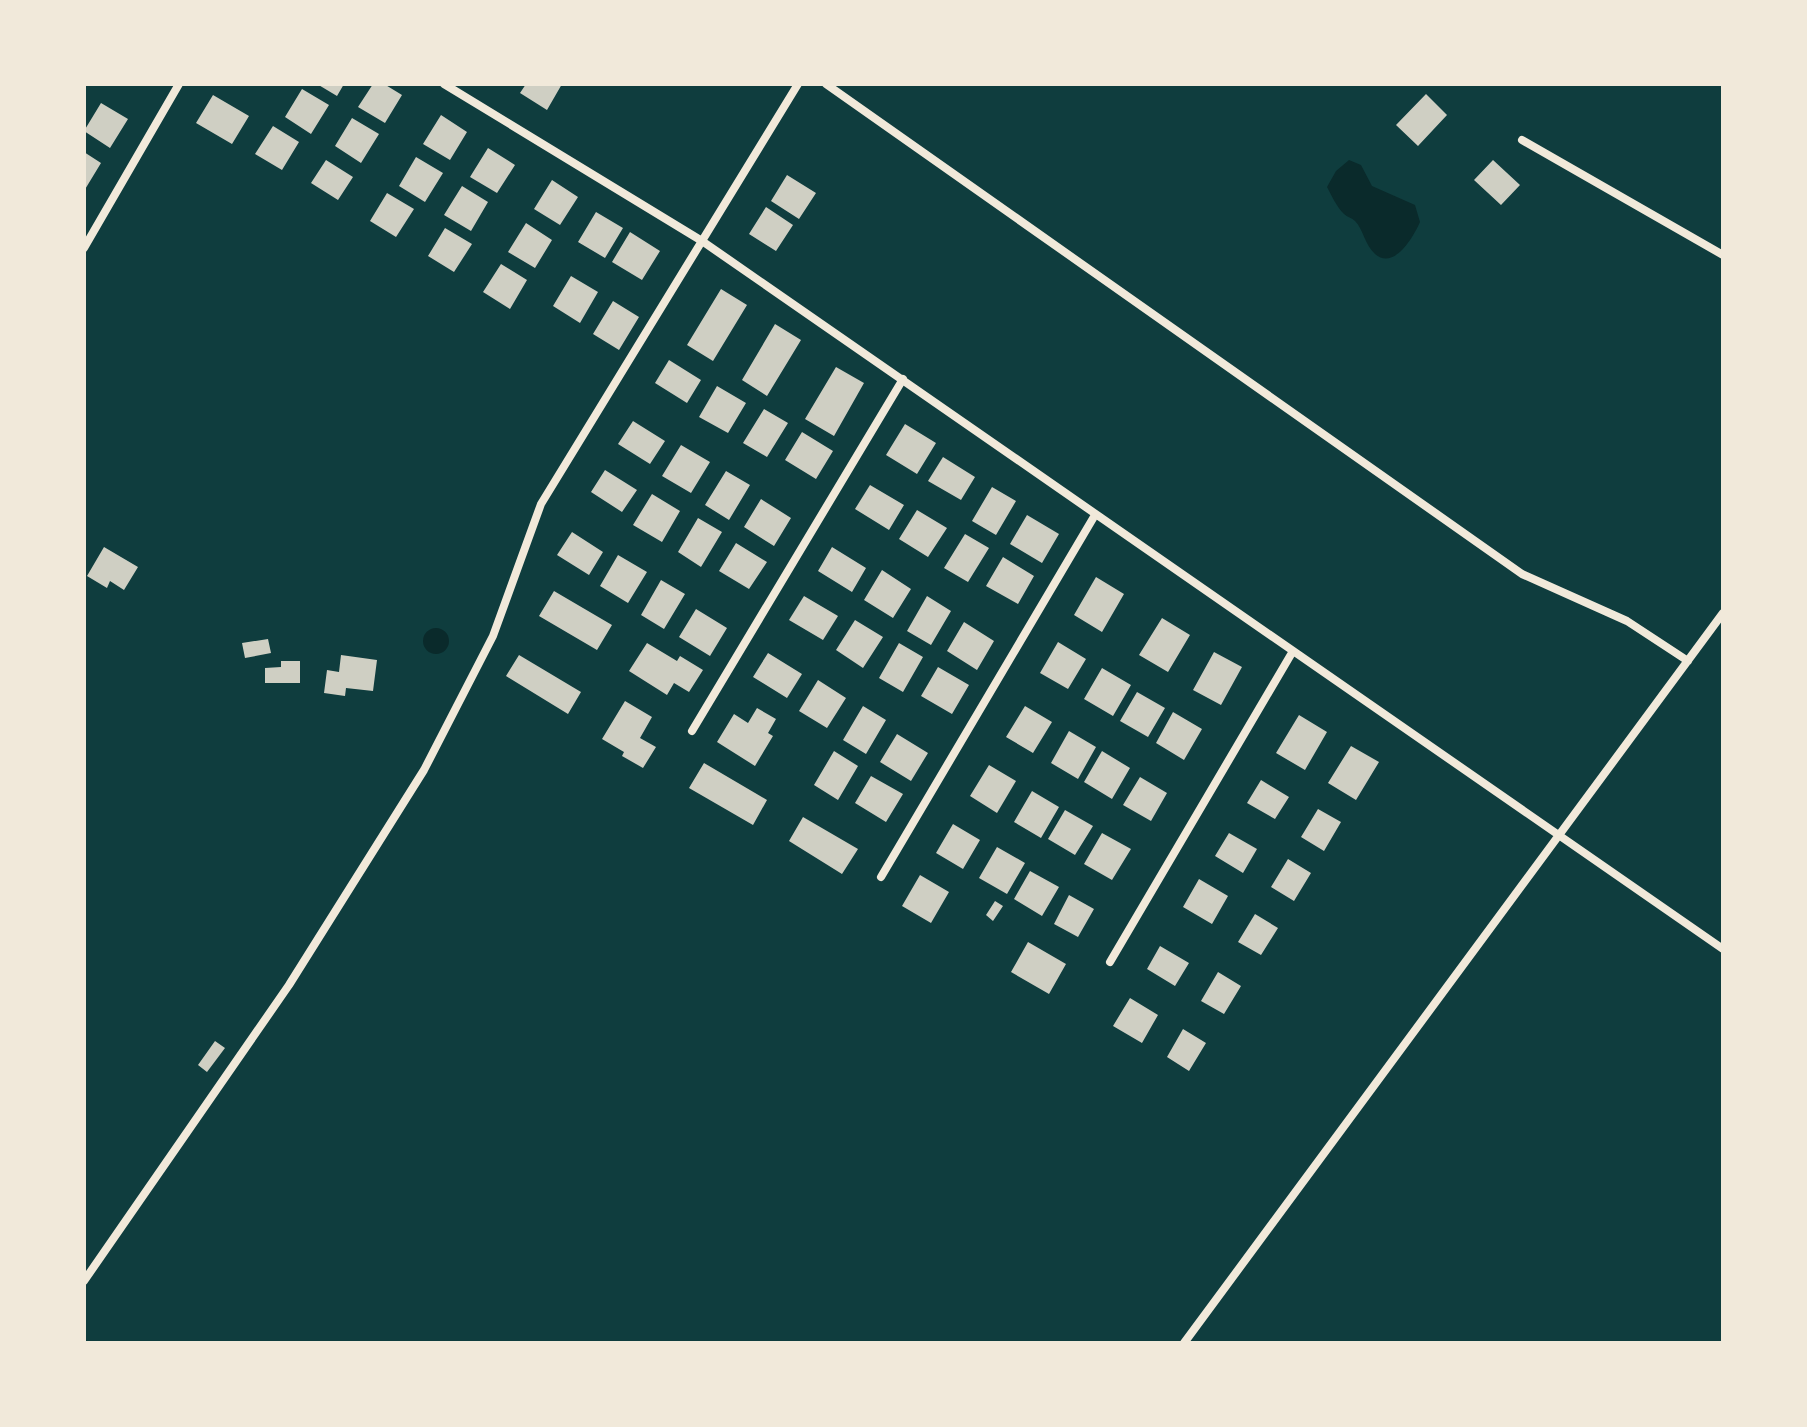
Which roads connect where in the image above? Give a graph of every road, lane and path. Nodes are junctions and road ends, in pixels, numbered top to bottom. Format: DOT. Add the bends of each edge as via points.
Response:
graph roads {
  1 [pos="179,84"];
  2 [pos="444,84"];
  3 [pos="798,84"];
  4 [pos="826,84"];
  5 [pos="1522,140"];
  6 [pos="702,241"];
  7 [pos="84,248"];
  8 [pos="1723,255"];
  9 [pos="903,379"];
  10 [pos="1095,515"];
  11 [pos="1723,613"];
  12 [pos="1293,651"];
  13 [pos="1688,661"];
  14 [pos="692,731"];
  15 [pos="1557,835"];
  16 [pos="881,877"];
  17 [pos="1723,949"];
  18 [pos="1110,962"];
  19 [pos="84,1281"];
  20 [pos="1184,1343"];
  1 -- 7 [label="street"];
  2 -- 6 [label="street"];
  3 -- 6 [label="street"];
  4 -- 13 [label="street" via="1522,574 1627,621"];
  5 -- 8 [label="street"];
  6 -- 9 [label="street"];
  6 -- 19 [label="street" via="541,504 493,636 424,770 289,985"];
  9 -- 10 [label="street"];
  9 -- 14 [label="street"];
  10 -- 12 [label="street"];
  10 -- 16 [label="street"];
  11 -- 13 [label="street"];
  12 -- 15 [label="street"];
  12 -- 18 [label="street"];
  13 -- 15 [label="street"];
  15 -- 17 [label="street"];
  15 -- 20 [label="street"];
}
